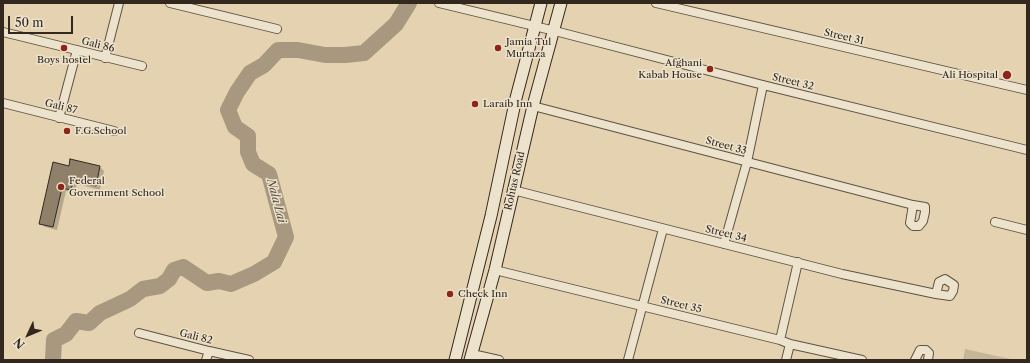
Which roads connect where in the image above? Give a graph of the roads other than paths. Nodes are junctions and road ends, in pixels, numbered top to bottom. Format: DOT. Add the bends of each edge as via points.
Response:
graph roads {
  1 [pos="119,3"];
  2 [pos="170,3"];
  3 [pos="541,3"];
  4 [pos="561,3"];
  5 [pos="656,3"];
  6 [pos="441,4"];
  7 [pos="535,27"];
  8 [pos="277,29"];
  9 [pos="555,31"];
  10 [pos="3,32"];
  11 [pos="77,50"];
  12 [pos="105,58"];
  13 [pos="142,66"];
  14 [pos="763,84"];
  15 [pos="1027,90"];
  16 [pos="3,103"];
  17 [pos="533,106"];
  18 [pos="59,118"];
  19 [pos="114,130"];
  20 [pos="1027,150"];
  21 [pos="747,162"];
  22 [pos="513,190"];
  23 [pos="913,205"];
  24 [pos="995,222"];
  25 [pos="662,228"];
  26 [pos="1027,230"];
  27 [pos="724,244"];
  28 [pos="798,262"];
  29 [pos="495,270"];
  30 [pos="936,294"];
  31 [pos="642,306"];
  32 [pos="139,333"];
  33 [pos="780,340"];
  34 [pos="790,344"];
  35 [pos="209,351"];
  36 [pos="471,357"];
  37 [pos="206,360"];
  38 [pos="249,360"];
  39 [pos="455,360"];
  40 [pos="499,360"];
  41 [pos="628,360"];
  42 [pos="786,360"];
  43 [pos="862,360"];
  44 [pos="915,360"];
  45 [pos="928,360"];
  1 -- 12 [label="street"];
  2 -- 8 [label="street"];
  3 -- 7 [label="main road, Rohtas Road"];
  4 -- 9 [label="main road, Rohtas Road"];
  5 -- 15 [label="street, Street 31"];
  6 -- 7 [label="street, Street 32"];
  7 -- 9 [label="street, Street 32"];
  7 -- 39 [label="main road, Rohtas Road"];
  9 -- 14 [label="street, Street 32"];
  9 -- 17 [label="main road, Rohtas Road"];
  10 -- 11 [label="street, Gali 86"];
  11 -- 12 [label="street, Gali 86"];
  11 -- 18 [label="street"];
  12 -- 13 [label="street, Gali 86"];
  14 -- 20 [label="street, Street 32"];
  14 -- 21 [label="street"];
  16 -- 18 [label="street, Gali 87"];
  17 -- 21 [label="street, Street 33"];
  17 -- 22 [label="main road, Rohtas Road"];
  18 -- 19 [label="street, Gali 87"];
  21 -- 23 [label="street, Street 33"];
  21 -- 27 [label="street"];
  22 -- 25 [label="street, Street 34"];
  22 -- 29 [label="main road, Rohtas Road"];
  24 -- 26 [label="street"];
  25 -- 27 [label="street, Street 34"];
  25 -- 31 [label="street"];
  27 -- 28 [label="street, Street 34"];
  28 -- 30 [label="street, Street 34"];
  28 -- 33 [label="street"];
  29 -- 31 [label="street, Street 35"];
  29 -- 36 [label="main road, Rohtas Road"];
  31 -- 33 [label="street, Street 35"];
  31 -- 41 [label="street"];
  32 -- 35 [label="street, Gali 82"];
  33 -- 34 [label="street, Street 35"];
  34 -- 42 [label="street"];
  34 -- 43 [label="street, Street 35"];
  35 -- 37 [label="street"];
  35 -- 38 [label="street, Gali 82"];
  36 -- 40 [label="street"];
  44 -- 45 [label="street" via="920,350 929,353"];
}
